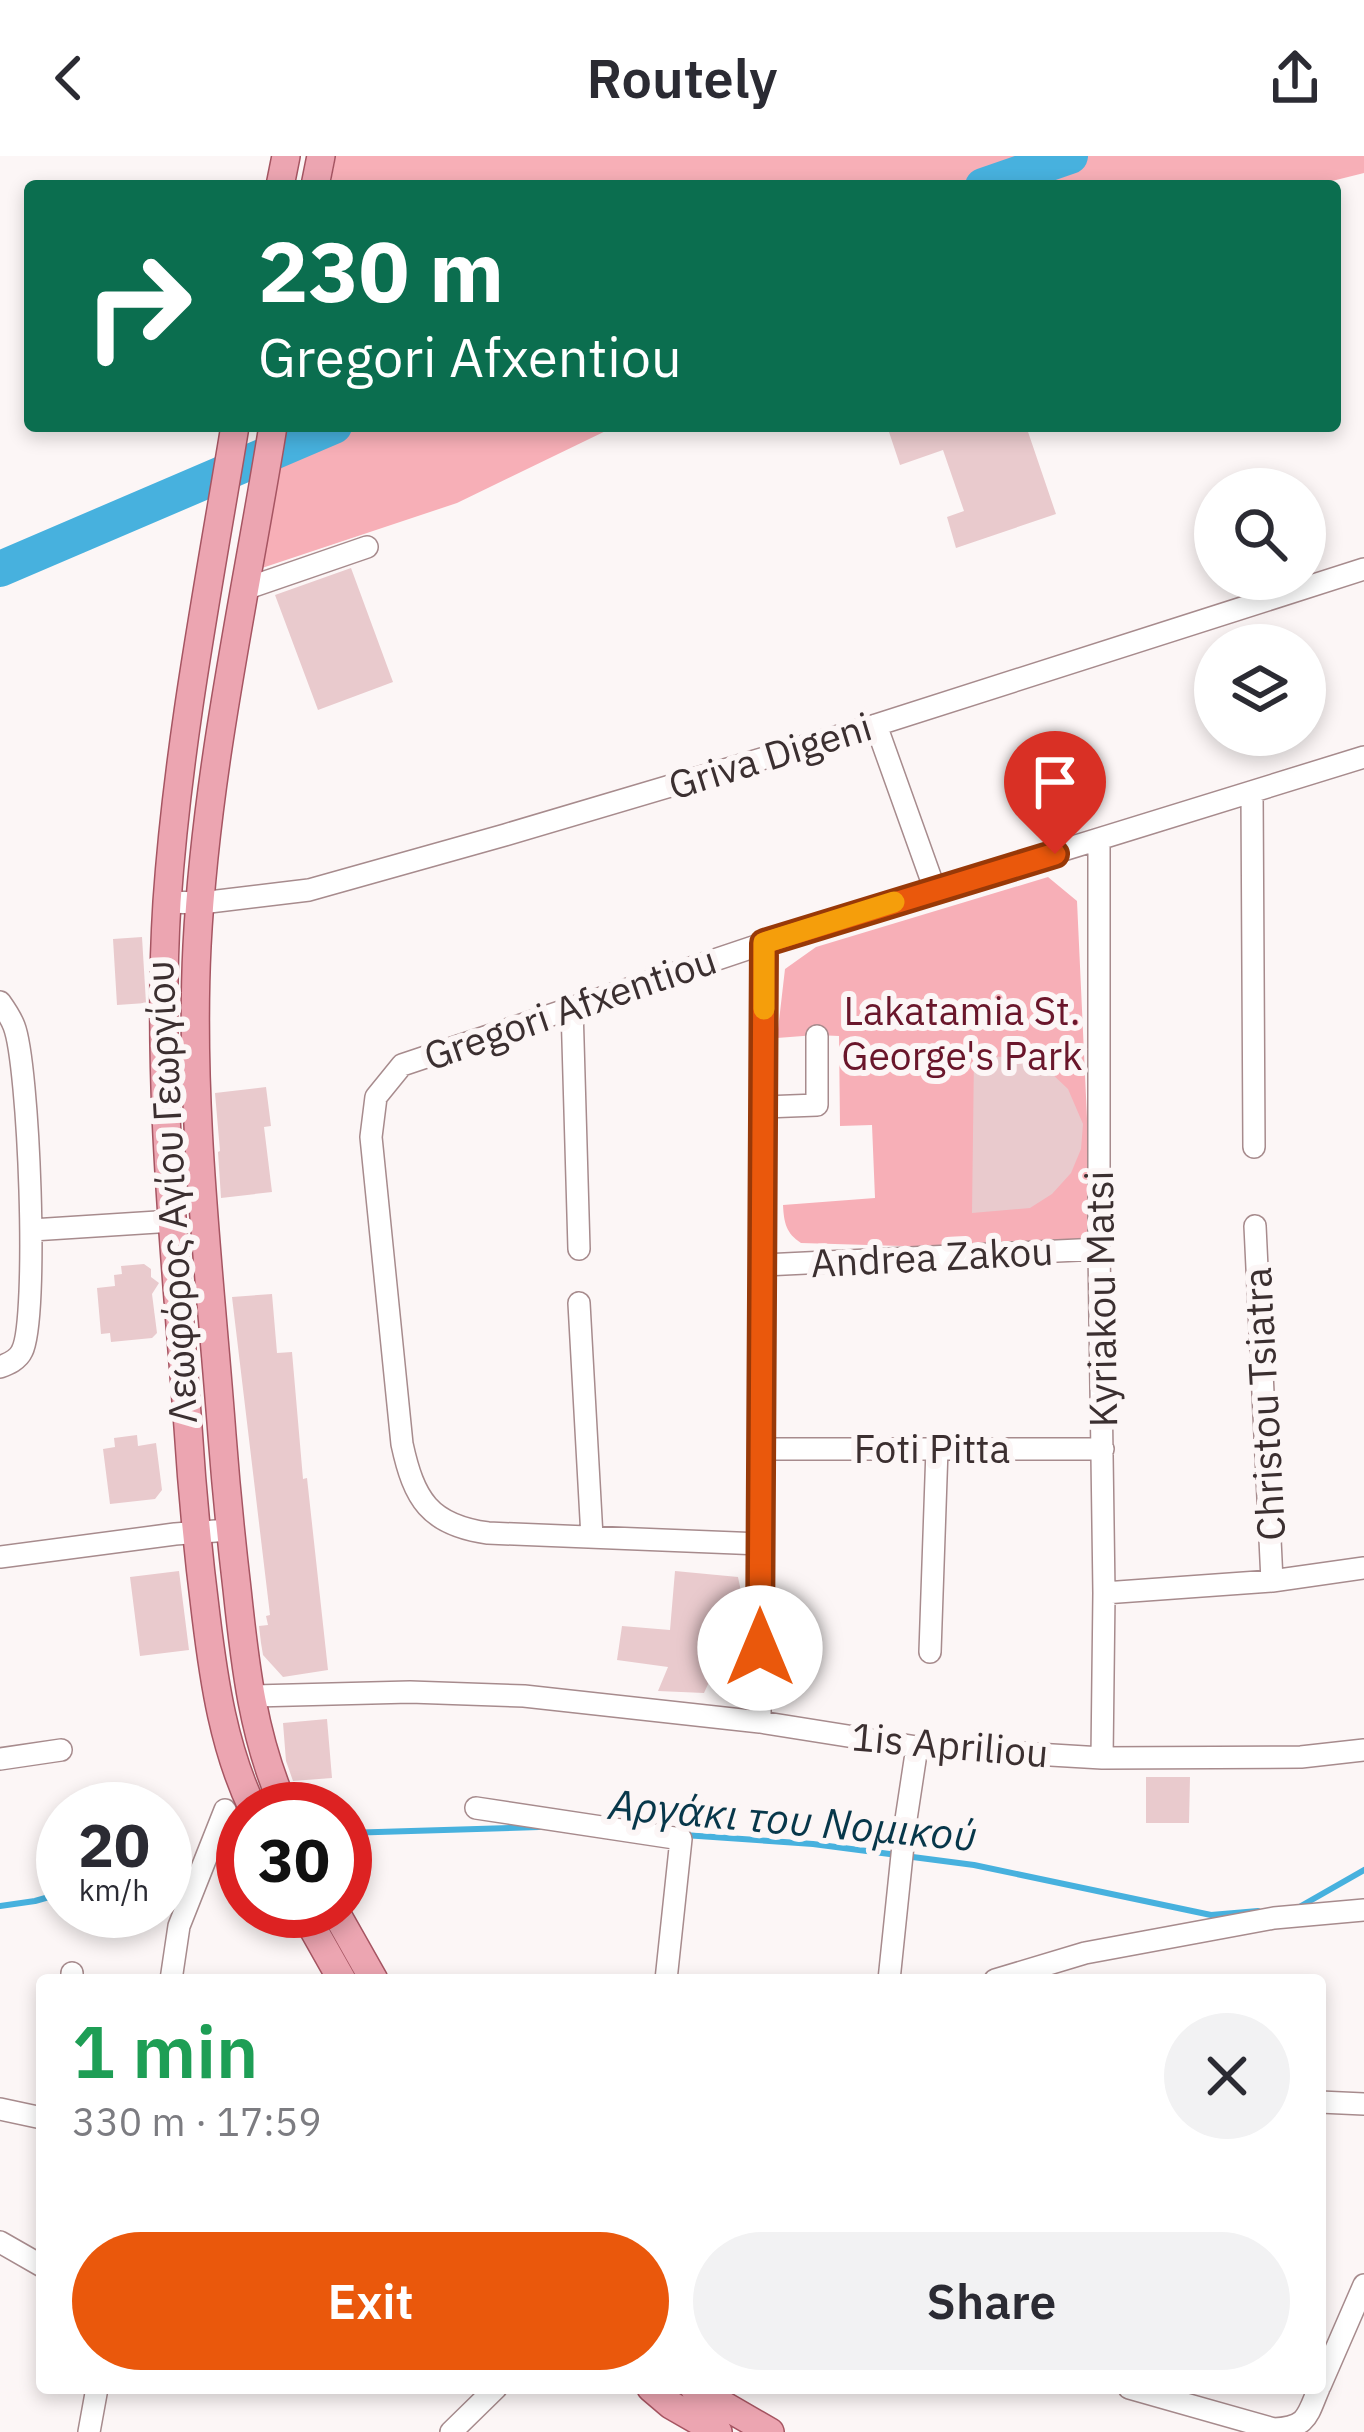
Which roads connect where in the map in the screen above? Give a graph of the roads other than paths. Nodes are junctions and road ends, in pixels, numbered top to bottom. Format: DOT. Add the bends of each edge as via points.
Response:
graph roads {
  1 [pos="234,432"];
  2 [pos="272,432"];
  3 [pos="367,547"];
  4 [pos="1364,569"];
  5 [pos="245,589"];
  6 [pos="876,724"];
  7 [pos="1364,757"];
  8 [pos="1252,792"];
  9 [pos="1099,840"];
  10 [pos="935,890"];
  11 [pos="167,902"];
  12 [pos="201,904"];
  13 [pos="764,943"];
  14 [pos="0,1002"];
  15 [pos="572,1007"];
  16 [pos="817,1036"];
  17 [pos="764,1107"];
  18 [pos="1254,1147"];
  19 [pos="172,1222"];
  20 [pos="1255,1226"];
  21 [pos="32,1230"];
  22 [pos="579,1249"];
  23 [pos="1100,1249"];
  24 [pos="764,1265"];
  25 [pos="578,1303"];
  26 [pos="0,1367"];
  27 [pos="760,1449"];
  28 [pos="937,1449"];
  29 [pos="1103,1449"];
  30 [pos="229,1530"];
  31 [pos="195,1533"];
  32 [pos="592,1537"];
  33 [pos="761,1544"];
  34 [pos="0,1558"];
  35 [pos="1364,1568"];
  36 [pos="1272,1581"];
  37 [pos="1104,1593"];
  38 [pos="930,1652"];
  39 [pos="250,1696"];
  40 [pos="760,1722"];
  41 [pos="917,1747"];
  42 [pos="62,1750"];
  43 [pos="1364,1750"];
  44 [pos="1102,1758"];
  45 [pos="0,1759"];
  46 [pos="239,1782"];
  47 [pos="273,1782"];
  48 [pos="476,1808"];
  49 [pos="216,1854"];
  50 [pos="1364,1910"];
  51 [pos="318,1938"];
  52 [pos="350,1938"];
  53 [pos="172,1974"];
  54 [pos="338,1974"];
  55 [pos="371,1974"];
  56 [pos="668,1974"];
  57 [pos="891,1974"];
  58 [pos="1015,1974"];
  59 [pos="1326,2102"];
  60 [pos="1364,2104"];
  61 [pos="0,2109"];
  62 [pos="36,2117"];
  63 [pos="0,2242"];
  64 [pos="36,2263"];
  65 [pos="1364,2285"];
  66 [pos="1326,2373"];
  67 [pos="97,2394"];
  68 [pos="490,2394"];
  69 [pos="658,2394"];
  70 [pos="704,2394"];
  71 [pos="1151,2394"];
  72 [pos="1317,2394"];
  73 [pos="89,2432"];
  74 [pos="451,2432"];
  75 [pos="718,2432"];
  76 [pos="770,2432"];
  1 -- 11 [label="main road, Λεωφόρος Αγίου Γεωργίου" via="193,674"];
  2 -- 5 [label="main road, Λεωφόρος Αγίου Γεωργίου"];
  3 -- 5 [label="street"];
  4 -- 6 [label="street, Griva Digeni"];
  5 -- 12 [label="main road, Λεωφόρος Αγίου Γεωργίου"];
  6 -- 10 [label="street"];
  6 -- 12 [label="street, Griva Digeni" via="309,890"];
  7 -- 8 [label="street, Gregori Afxentiou"];
  8 -- 9 [label="street, Gregori Afxentiou"];
  8 -- 18 [label="street"];
  9 -- 10 [label="street, Gregori Afxentiou"];
  9 -- 23 [label="street, Kyriakou Matsi"];
  10 -- 13 [label="street, Gregori Afxentiou"];
  11 -- 12 [label="street, Griva Digeni"];
  11 -- 19 [label="main road, Λεωφόρος Αγίου Γεωργίου"];
  12 -- 30 [label="main road, Λεωφόρος Αγίου Γεωργίου" via="201,1156"];
  13 -- 15 [label="street, Gregori Afxentiou"];
  13 -- 17 [label="street"];
  14 -- 21 [label="street" via="21,1058"];
  15 -- 22 [label="street"];
  15 -- 32 [label="street, Gregori Afxentiou" via="402,1065 376,1097 371,1137 402,1444 421,1499 463,1529"];
  16 -- 17 [label="street" via="818,1105"];
  17 -- 24 [label="street"];
  19 -- 21 [label="street"];
  19 -- 31 [label="main road, Λεωφόρος Αγίου Γεωργίου"];
  20 -- 36 [label="street, Christou Tsiatra"];
  21 -- 26 [label="street" via="22,1353"];
  23 -- 24 [label="street, Andrea Zakou"];
  23 -- 29 [label="street, Kyriakou Matsi"];
  24 -- 27 [label="street"];
  25 -- 32 [label="street"];
  27 -- 28 [label="street, Foti Pitta"];
  27 -- 33 [label="street"];
  28 -- 29 [label="street, Foti Pitta"];
  28 -- 38 [label="street"];
  29 -- 37 [label="street, Kyriakou Matsi"];
  30 -- 31 [label="street"];
  30 -- 39 [label="main road, Λεωφόρος Αγίου Γεωργίου"];
  31 -- 34 [label="street"];
  31 -- 46 [label="main road, Λεωφόρος Αγίου Γεωργίου" via="214,1690"];
  32 -- 33 [label="street, Gregori Afxentiou"];
  33 -- 40 [label="street"];
  35 -- 36 [label="street"];
  36 -- 37 [label="street"];
  37 -- 44 [label="street, Kyriakou Matsi"];
  39 -- 40 [label="street, 1is Apriliou" via="524,1696"];
  39 -- 47 [label="main road, Λεωφόρος Αγίου Γεωργίου"];
  40 -- 41 [label="street, 1is Apriliou"];
  41 -- 44 [label="street, 1is Apriliou"];
  41 -- 57 [label="street"];
  42 -- 45 [label="street"];
  43 -- 44 [label="street, 1is Apriliou"];
  48 -- 56 [label="street" via="681,1839"];
  49 -- 53 [label="street" via="179,1926"];
  50 -- 58 [label="street" via="1274,1918"];
  51 -- 54 [label="main road"];
  52 -- 55 [label="main road"];
  59 -- 60 [label="street"];
  61 -- 62 [label="street"];
  63 -- 64 [label="street"];
  65 -- 66 [label="street"];
  67 -- 73 [label="street"];
  68 -- 74 [label="street"];
  69 -- 75 [label="main road"];
  70 -- 76 [label="main road"];
  71 -- 72 [label="street" via="1274,2429 1306,2418"];
}
